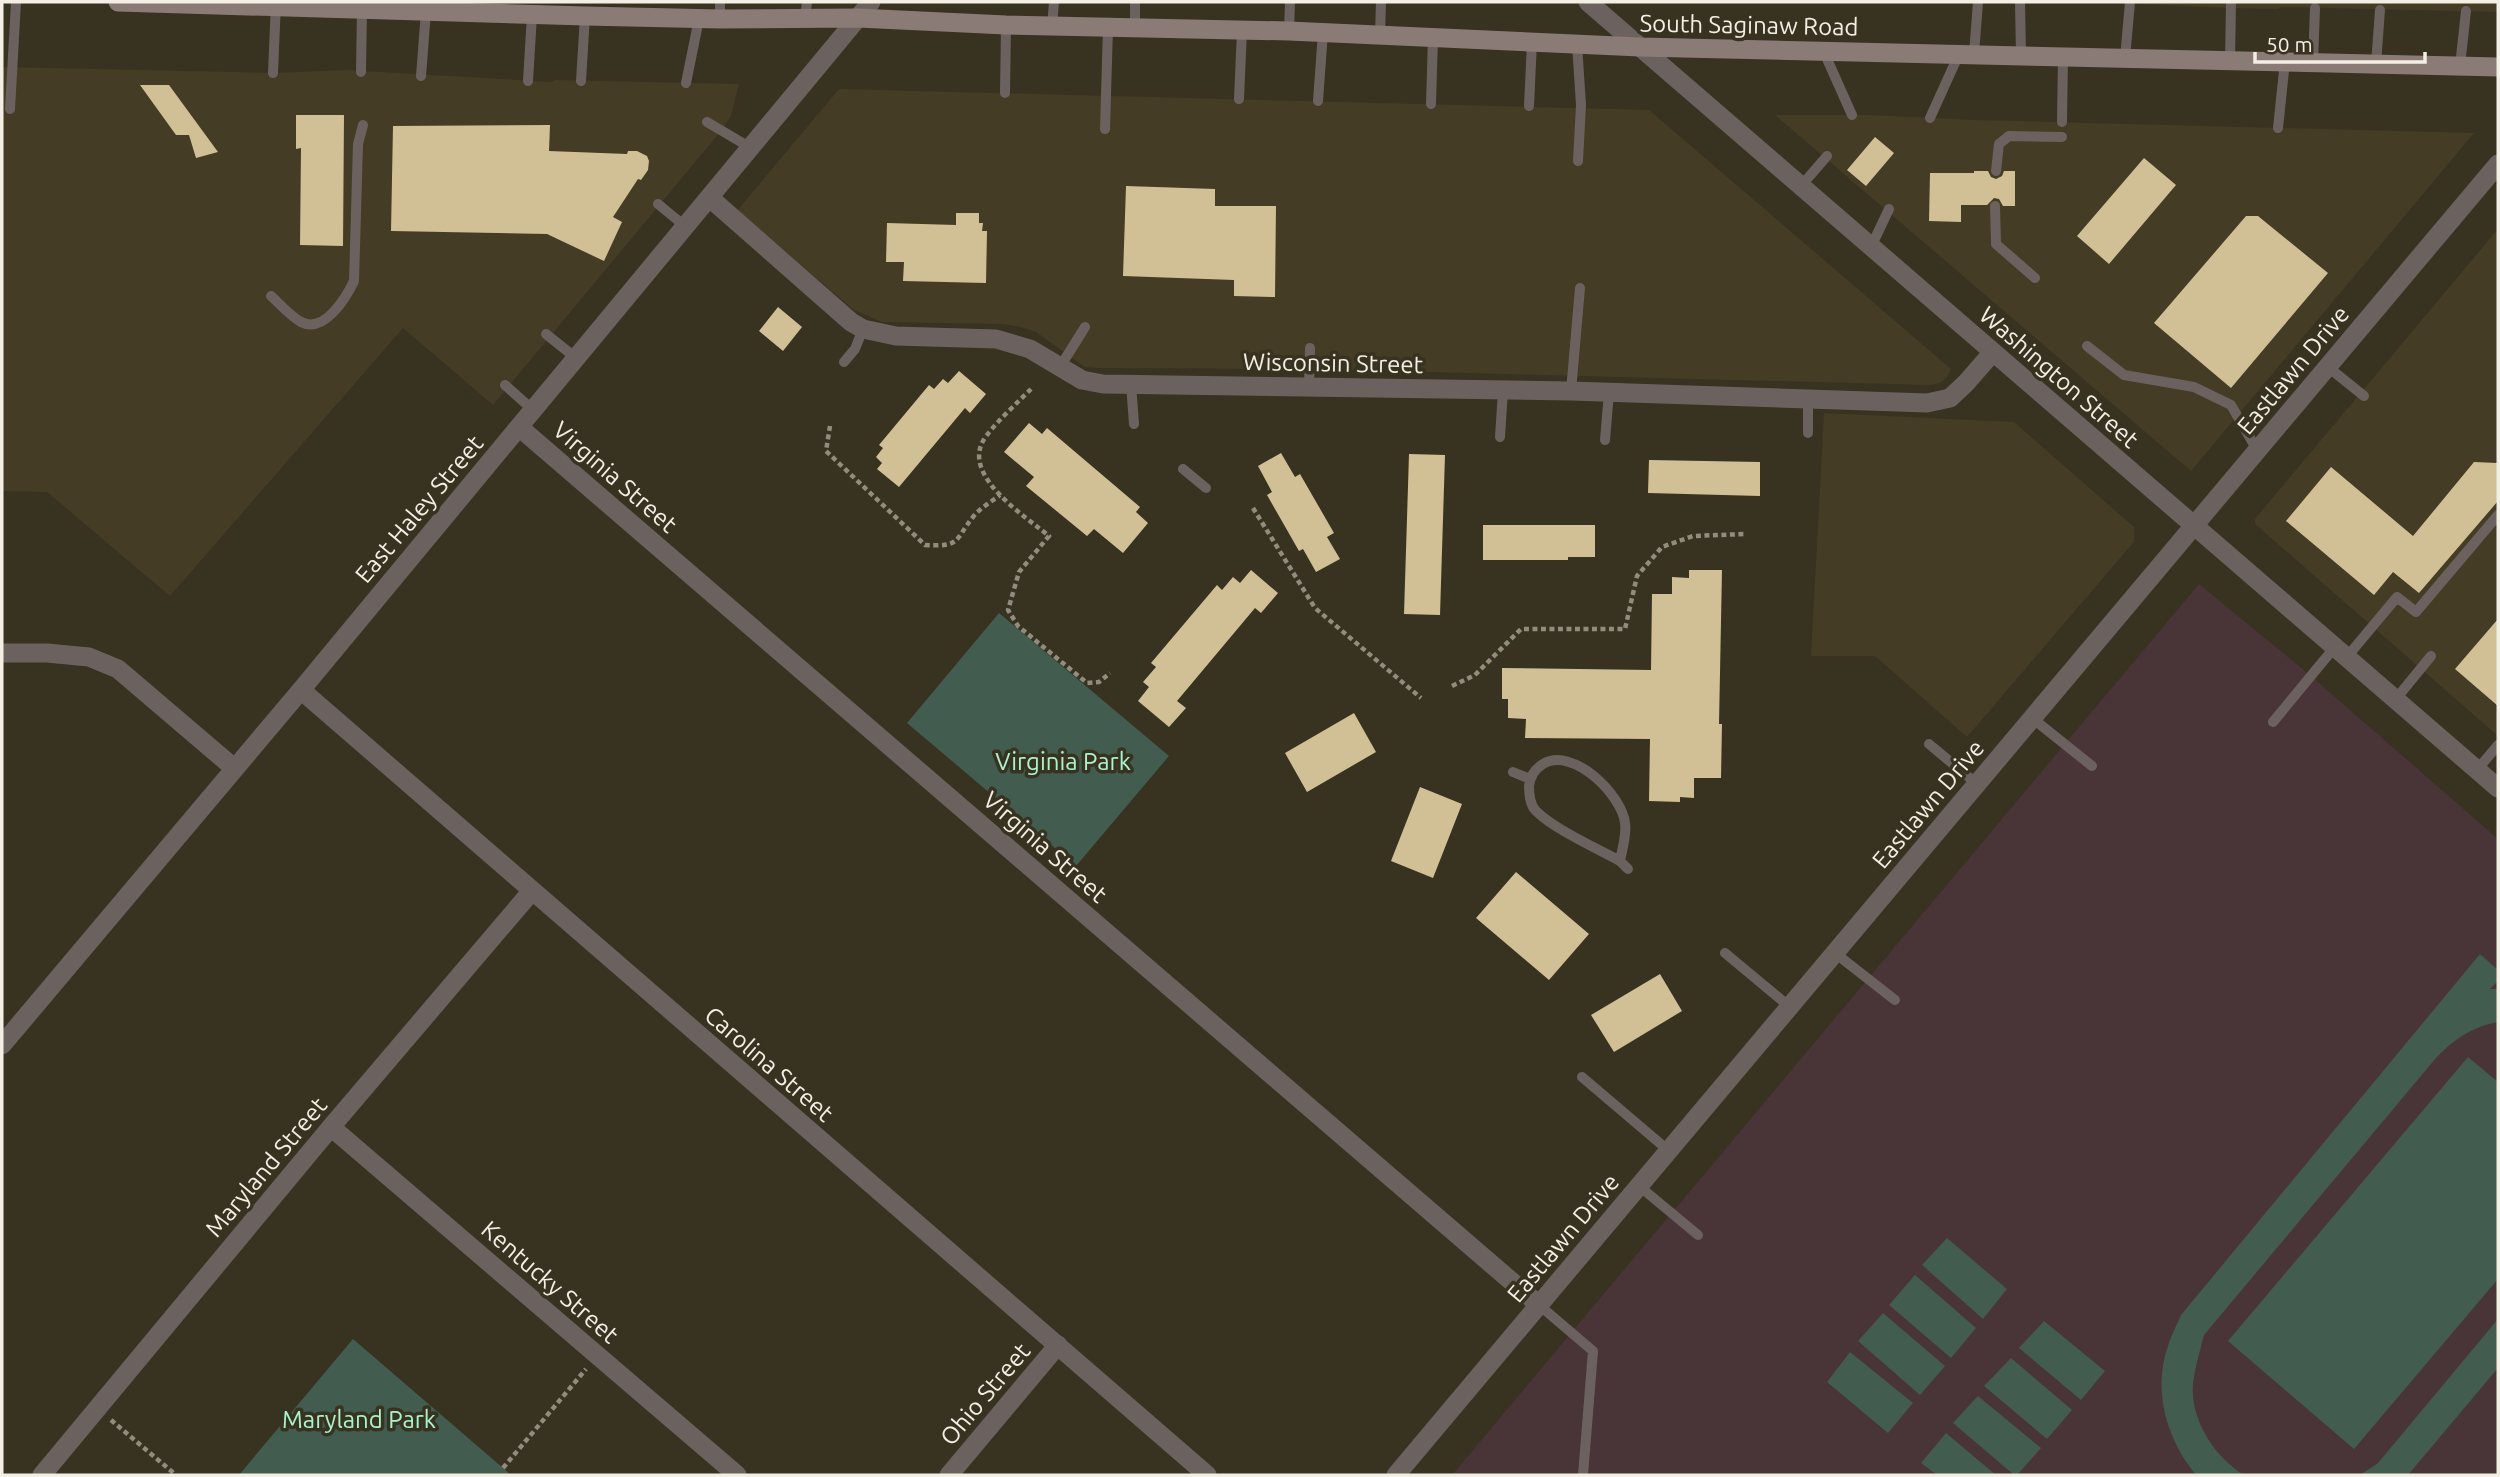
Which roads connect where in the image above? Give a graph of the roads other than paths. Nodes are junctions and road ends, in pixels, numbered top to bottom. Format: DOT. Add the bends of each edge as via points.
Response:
graph roads {
  1 [pos="16,2"];
  2 [pos="118,2"];
  3 [pos="871,2"];
  4 [pos="1054,2"];
  5 [pos="1135,2"];
  6 [pos="1290,2"];
  7 [pos="1381,2"];
  8 [pos="1588,2"];
  9 [pos="1979,2"];
  10 [pos="2020,2"];
  11 [pos="2130,2"];
  12 [pos="2231,2"];
  13 [pos="238,4"];
  14 [pos="276,4"];
  15 [pos="2315,8"];
  16 [pos="362,9"];
  17 [pos="2380,9"];
  18 [pos="525,10"];
  19 [pos="720,10"];
  20 [pos="806,10"];
  21 [pos="426,11"];
  22 [pos="2466,11"];
  23 [pos="585,16"];
  24 [pos="858,18"];
  25 [pos="699,19"];
  26 [pos="1006,25"];
  27 [pos="1052,26"];
  28 [pos="1108,27"];
  29 [pos="1135,27"];
  30 [pos="1242,30"];
  31 [pos="1289,31"];
  32 [pos="1323,32"];
  33 [pos="1380,35"];
  34 [pos="1433,37"];
  35 [pos="1532,42"];
  36 [pos="1577,44"];
  37 [pos="1640,47"];
  38 [pos="1823,50"];
  39 [pos="1967,54"];
  40 [pos="2021,55"];
  41 [pos="2063,56"];
  42 [pos="2125,58"];
  43 [pos="2230,61"];
  44 [pos="2285,61"];
  45 [pos="2313,63"];
  46 [pos="2376,64"];
  47 [pos="2460,66"];
  48 [pos="2498,67"];
  49 [pos="361,72"];
  50 [pos="273,73"];
  51 [pos="421,76"];
  52 [pos="528,81"];
  53 [pos="581,81"];
  54 [pos="685,83"];
  55 [pos="1005,93"];
  56 [pos="1239,99"];
  57 [pos="1318,101"];
  58 [pos="1431,104"];
  59 [pos="1529,106"];
  60 [pos="10,108"];
  61 [pos="1852,115"];
  62 [pos="1930,118"];
  63 [pos="707,122"];
  64 [pos="2063,122"];
  65 [pos="363,125"];
  66 [pos="2278,128"];
  67 [pos="1105,129"];
  68 [pos="2062,137"];
  69 [pos="751,148"];
  70 [pos="1827,156"];
  71 [pos="1578,161"];
  72 [pos="2498,164"];
  73 [pos="1996,171"];
  74 [pos="1801,187"];
  75 [pos="710,198"];
  76 [pos="658,204"];
  77 [pos="1995,206"];
  78 [pos="1889,209"];
  79 [pos="686,227"];
  80 [pos="1871,247"];
  81 [pos="2035,278"];
  82 [pos="1580,288"];
  83 [pos="271,296"];
  84 [pos="1086,327"];
  85 [pos="863,329"];
  86 [pos="546,334"];
  87 [pos="2087,346"];
  88 [pos="1310,348"];
  89 [pos="1993,352"];
  90 [pos="576,358"];
  91 [pos="844,362"];
  92 [pos="1060,367"];
  93 [pos="2328,367"];
  94 [pos="1131,384"];
  95 [pos="505,385"];
  96 [pos="1309,387"];
  97 [pos="1503,390"];
  98 [pos="1571,391"];
  99 [pos="1609,393"];
  100 [pos="2364,396"];
  101 [pos="1808,399"];
  102 [pos="533,410"];
  103 [pos="1134,424"];
  104 [pos="519,427"];
  105 [pos="1808,433"];
  106 [pos="1500,437"];
  107 [pos="1605,440"];
  108 [pos="2257,450"];
  109 [pos="1183,469"];
  110 [pos="1206,488"];
  111 [pos="2498,515"];
  112 [pos="2194,526"];
  113 [pos="2,653"];
  114 [pos="2340,653"];
  115 [pos="2431,656"];
  116 [pos="300,690"];
  117 [pos="2395,700"];
  118 [pos="2032,718"];
  119 [pos="2273,722"];
  120 [pos="1928,744"];
  121 [pos="2498,745"];
  122 [pos="2092,766"];
  123 [pos="234,768"];
  124 [pos="2477,770"];
  125 [pos="1513,772"];
  126 [pos="1530,779"];
  127 [pos="1977,784"];
  128 [pos="2498,788"];
  129 [pos="531,892"];
  130 [pos="1725,953"];
  131 [pos="1835,953"];
  132 [pos="1895,1000"];
  133 [pos="1790,1007"];
  134 [pos="2,1045"];
  135 [pos="1582,1077"];
  136 [pos="331,1127"];
  137 [pos="1669,1151"];
  138 [pos="1639,1186"];
  139 [pos="1698,1235"];
  140 [pos="1539,1305"];
  141 [pos="1058,1345"];
  142 [pos="42,1475"];
  143 [pos="737,1475"];
  144 [pos="949,1475"];
  145 [pos="1207,1475"];
  146 [pos="1396,1475"];
  147 [pos="1583,1475"];
  1 -- 60 [label="lane"];
  2 -- 13 [label="main road, South Saginaw Road"];
  3 -- 24 [label="street, East Haley Street"];
  4 -- 27 [label="lane"];
  5 -- 29 [label="lane"];
  6 -- 31 [label="lane"];
  7 -- 33 [label="lane"];
  8 -- 37 [label="street, Washington Street"];
  9 -- 39 [label="lane"];
  10 -- 40 [label="lane"];
  11 -- 42 [label="lane"];
  12 -- 43 [label="lane"];
  13 -- 14 [label="main road, South Saginaw Road"];
  14 -- 16 [label="main road, South Saginaw Road"];
  14 -- 50 [label="lane"];
  15 -- 45 [label="lane"];
  16 -- 21 [label="main road, South Saginaw Road"];
  16 -- 49 [label="lane"];
  17 -- 46 [label="lane"];
  18 -- 21 [label="main road, South Saginaw Road"];
  18 -- 23 [label="main road, South Saginaw Road"];
  18 -- 52 [label="lane"];
  19 -- 20 [label="main road, South Saginaw Road"];
  19 -- 25 [label="main road, South Saginaw Road"];
  20 -- 24 [label="main road, South Saginaw Road"];
  21 -- 51 [label="lane"];
  22 -- 47 [label="lane"];
  23 -- 25 [label="main road, South Saginaw Road" via="662,14"];
  23 -- 53 [label="lane"];
  24 -- 26 [label="main road, South Saginaw Road"];
  24 -- 69 [label="street, East Haley Street"];
  25 -- 54 [label="lane"];
  26 -- 27 [label="main road, South Saginaw Road"];
  26 -- 55 [label="lane"];
  27 -- 28 [label="main road, South Saginaw Road"];
  28 -- 29 [label="main road, South Saginaw Road"];
  28 -- 67 [label="lane"];
  29 -- 30 [label="main road, South Saginaw Road"];
  30 -- 31 [label="main road, South Saginaw Road"];
  30 -- 56 [label="lane"];
  31 -- 32 [label="main road, South Saginaw Road"];
  32 -- 33 [label="main road, South Saginaw Road"];
  32 -- 57 [label="lane"];
  33 -- 34 [label="main road, South Saginaw Road"];
  34 -- 35 [label="main road, South Saginaw Road"];
  34 -- 58 [label="lane"];
  35 -- 36 [label="main road, South Saginaw Road"];
  35 -- 59 [label="lane"];
  36 -- 37 [label="main road, South Saginaw Road"];
  36 -- 71 [label="lane"];
  37 -- 38 [label="main road, South Saginaw Road"];
  37 -- 74 [label="street, Washington Street"];
  38 -- 39 [label="main road, South Saginaw Road"];
  38 -- 61 [label="lane"];
  39 -- 40 [label="main road, South Saginaw Road"];
  39 -- 62 [label="lane"];
  40 -- 41 [label="main road, South Saginaw Road"];
  41 -- 42 [label="main road, South Saginaw Road"];
  41 -- 64 [label="lane"];
  42 -- 43 [label="main road, South Saginaw Road"];
  43 -- 44 [label="main road, South Saginaw Road"];
  44 -- 45 [label="main road, South Saginaw Road"];
  44 -- 66 [label="lane"];
  45 -- 46 [label="main road, South Saginaw Road"];
  46 -- 47 [label="main road, South Saginaw Road"];
  47 -- 48 [label="main road, South Saginaw Road"];
  63 -- 69 [label="lane"];
  65 -- 83 [label="lane" via="358,144 354,281 347,295 312,325"];
  68 -- 73 [label="lane" via="2008,136 1999,144"];
  69 -- 75 [label="street, East Haley Street"];
  70 -- 74 [label="lane"];
  72 -- 93 [label="street, Eastlawn Drive"];
  74 -- 80 [label="street, Washington Street"];
  75 -- 79 [label="street, East Haley Street"];
  75 -- 85 [label="street, Wisconsin Street"];
  76 -- 79 [label="lane"];
  77 -- 81 [label="lane" via="1996,244"];
  78 -- 80 [label="lane"];
  79 -- 90 [label="street, East Haley Street"];
  80 -- 89 [label="street, Washington Street"];
  82 -- 98 [label="lane"];
  84 -- 92 [label="lane"];
  85 -- 91 [label="lane"];
  85 -- 92 [label="street, Wisconsin Street" via="896,336 996,339 1030,349"];
  86 -- 90 [label="lane"];
  87 -- 108 [label="lane" via="2124,375 2194,387 2231,405"];
  88 -- 96 [label="lane"];
  89 -- 101 [label="street, Wisconsin Street" via="1950,398 1927,402"];
  89 -- 112 [label="street, Washington Street"];
  90 -- 102 [label="street, East Haley Street"];
  92 -- 94 [label="street, Wisconsin Street" via="1082,380"];
  93 -- 100 [label="lane"];
  93 -- 108 [label="street, Eastlawn Drive"];
  94 -- 96 [label="street, Wisconsin Street"];
  94 -- 103 [label="lane"];
  95 -- 102 [label="lane"];
  96 -- 97 [label="street, Wisconsin Street"];
  97 -- 98 [label="street, Wisconsin Street"];
  97 -- 106 [label="lane"];
  98 -- 99 [label="street, Wisconsin Street"];
  99 -- 101 [label="street, Wisconsin Street"];
  99 -- 107 [label="lane"];
  101 -- 105 [label="lane"];
  102 -- 104 [label="street, East Haley Street"];
  104 -- 116 [label="street, East Haley Street"];
  104 -- 140 [label="street, Virginia Street"];
  108 -- 112 [label="street, Eastlawn Drive"];
  109 -- 110 [label="lane"];
  111 -- 114 [label="lane" via="2416,612 2397,597"];
  112 -- 114 [label="street, Washington Street"];
  112 -- 118 [label="street, Eastlawn Drive"];
  113 -- 123 [label="street" via="89,657 118,669"];
  114 -- 117 [label="street, Washington Street"];
  114 -- 119 [label="lane"];
  115 -- 117 [label="lane"];
  116 -- 123 [label="street, East Haley Street"];
  116 -- 129 [label="street, Carolina Street"];
  117 -- 124 [label="street, Washington Street"];
  118 -- 122 [label="lane"];
  118 -- 127 [label="street, Eastlawn Drive"];
  120 -- 127 [label="lane"];
  121 -- 124 [label="lane"];
  123 -- 134 [label="street, East Haley Street"];
  124 -- 128 [label="street, Washington Street"];
  125 -- 126 [label="lane"];
  126 -- 126 [label="lane" via="1534,810 1624,865 1625,821 1617,802 1584,768 1568,760 1550,760"];
  127 -- 131 [label="street, Eastlawn Drive"];
  129 -- 136 [label="street, Maryland Street"];
  129 -- 141 [label="street, Carolina Street"];
  130 -- 133 [label="lane"];
  131 -- 132 [label="lane"];
  131 -- 133 [label="street, Eastlawn Drive"];
  133 -- 137 [label="street, Eastlawn Drive"];
  135 -- 137 [label="lane"];
  136 -- 142 [label="street, Maryland Street"];
  136 -- 143 [label="street, Kentucky Street"];
  137 -- 138 [label="street, Eastlawn Drive"];
  138 -- 139 [label="lane"];
  138 -- 140 [label="street, Eastlawn Drive"];
  140 -- 146 [label="street, Eastlawn Drive"];
  140 -- 147 [label="lane" via="1592,1351"];
  141 -- 144 [label="street, Ohio Street"];
  141 -- 145 [label="street, Carolina Street"];
}
